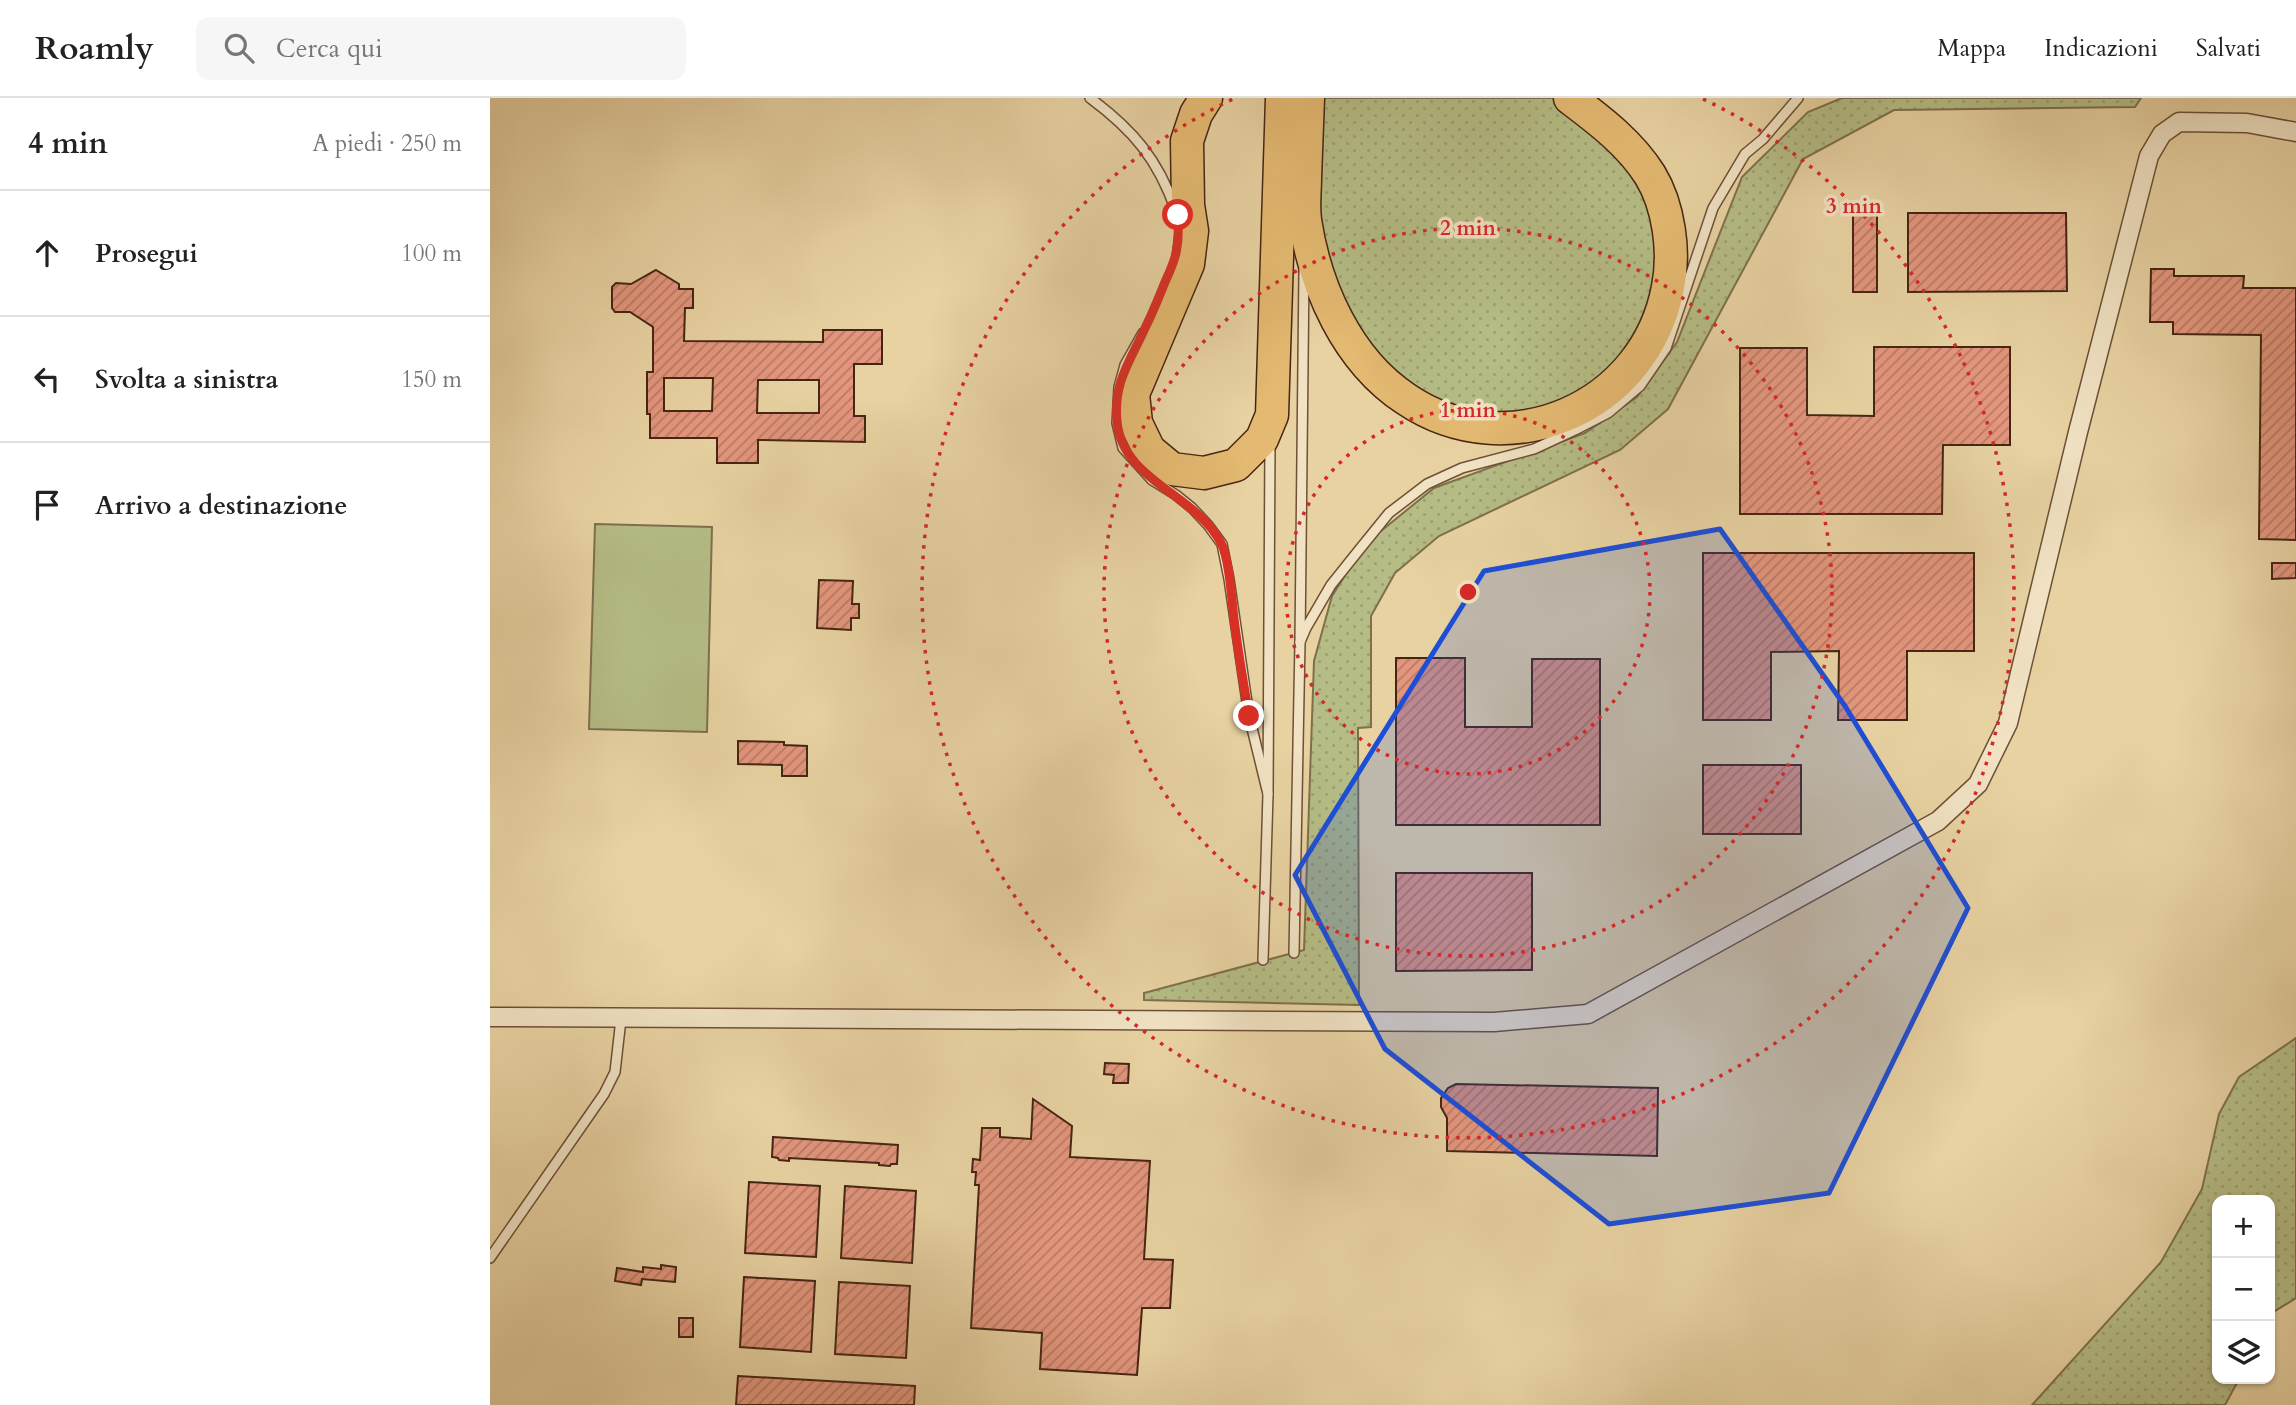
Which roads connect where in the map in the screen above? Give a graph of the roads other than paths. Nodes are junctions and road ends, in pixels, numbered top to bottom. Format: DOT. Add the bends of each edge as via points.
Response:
graph roads {
  1 [pos="1090,98"];
  2 [pos="1206,98"];
  3 [pos="1570,98"];
  4 [pos="1798,98"];
  5 [pos="1295,106"];
  6 [pos="2296,132"];
  7 [pos="1304,216"];
  8 [pos="1178,226"];
  9 [pos="1145,328"];
  10 [pos="1270,420"];
  11 [pos="1300,642"];
  12 [pos="1268,794"];
  13 [pos="1294,953"];
  14 [pos="1263,960"];
  15 [pos="490,1017"];
  16 [pos="621,1019"];
  17 [pos="490,1258"];
  1 -- 8 [label="lane" via="1127,129 1155,162 1178,215"];
  2 -- 10 [label="highway" via="1187,141 1192,230 1188,264 1133,394 1136,423 1149,450 1172,469 1204,474 1236,465 1262,439"];
  3 -- 7 [label="highway" via="1629,148 1650,175 1670,241 1671,271 1653,335 1640,357 1591,404 1546,422 1488,428 1460,424 1406,399 1382,380 1347,337 1320,279"];
  4 -- 11 [label="lane" via="1745,154 1713,208 1666,348 1640,386 1608,413 1534,449 1462,468 1427,484 1389,513 1359,550 1331,586"];
  5 -- 7 [label="highway"];
  5 -- 10 [label="highway"];
  6 -- 16 [label="street" via="2246,122 2179,122 2162,134 2149,156 2008,723 1978,784 1938,821 1588,1014 1494,1022"];
  7 -- 11 [label="lane"];
  9 -- 12 [label="lane" via="1125,365 1117,423 1124,448 1152,481 1192,508 1222,544 1249,716"];
  10 -- 12 [label="lane"];
  11 -- 13 [label="lane"];
  12 -- 14 [label="lane"];
  15 -- 16 [label="street"];
  16 -- 17 [label="lane" via="615,1072 604,1094"];
}
